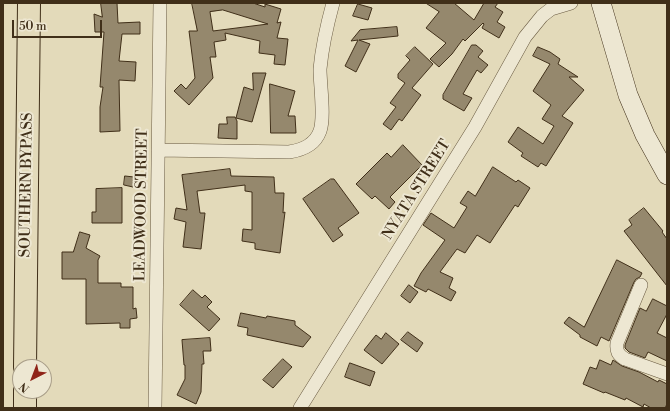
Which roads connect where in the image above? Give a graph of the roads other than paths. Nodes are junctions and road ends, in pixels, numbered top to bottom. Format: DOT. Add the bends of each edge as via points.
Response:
graph roads {
  1 [pos="29,3"];
  2 [pos="160,3"];
  3 [pos="333,3"];
  4 [pos="571,3"];
  5 [pos="601,3"];
  6 [pos="158,150"];
  7 [pos="667,175"];
  8 [pos="641,285"];
  9 [pos="26,359"];
  10 [pos="667,374"];
  11 [pos="155,408"];
  12 [pos="300,408"];
  1 -- 9 [label="highway, SOUTHERN BYPASS"];
  2 -- 6 [label="street, LEADWOOD STREET"];
  3 -- 6 [label="street" via="320,70 320,130 312,144 289,152"];
  4 -- 12 [label="street, NYATA STREET" via="551,9 525,37 475,127"];
  5 -- 7 [label="street" via="630,101"];
  6 -- 11 [label="street, LEADWOOD STREET"];
  8 -- 10 [label="street" via="616,349 619,356 625,359"];
}
